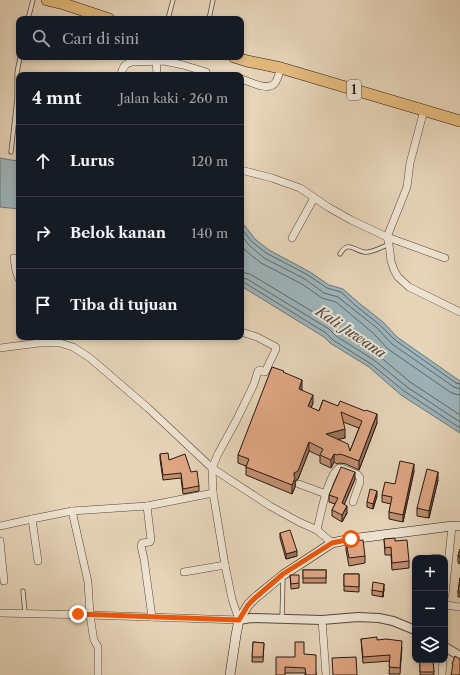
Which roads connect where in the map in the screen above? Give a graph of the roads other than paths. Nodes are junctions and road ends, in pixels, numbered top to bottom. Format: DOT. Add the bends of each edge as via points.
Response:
graph roads {
  1 [pos="33,0"];
  2 [pos="47,0"];
  3 [pos="173,0"];
  4 [pos="213,0"];
  5 [pos="29,16"];
  6 [pos="100,16"];
  7 [pos="169,16"];
  8 [pos="210,16"];
  9 [pos="19,60"];
  10 [pos="148,60"];
  11 [pos="156,60"];
  12 [pos="160,60"];
  13 [pos="244,60"];
  14 [pos="281,68"];
  15 [pos="17,72"];
  16 [pos="121,72"];
  17 [pos="157,72"];
  18 [pos="206,72"];
  19 [pos="244,80"];
  20 [pos="16,108"];
  21 [pos="424,110"];
  22 [pos="460,120"];
  23 [pos="11,152"];
  24 [pos="244,171"];
  25 [pos="314,198"];
  26 [pos="292,238"];
  27 [pos="388,241"];
  28 [pos="340,254"];
  29 [pos="14,258"];
  30 [pos="445,258"];
  31 [pos="16,271"];
  32 [pos="460,312"];
  33 [pos="244,333"];
  34 [pos="38,340"];
  35 [pos="0,348"];
  36 [pos="212,468"];
  37 [pos="299,484"];
  38 [pos="213,493"];
  39 [pos="326,494"];
  40 [pos="353,502"];
  41 [pos="147,506"];
  42 [pos="72,511"];
  43 [pos="32,519"];
  44 [pos="0,526"];
  45 [pos="456,526"];
  46 [pos="317,530"];
  47 [pos="0,541"];
  48 [pos="332,543"];
  49 [pos="38,561"];
  50 [pos="225,565"];
  51 [pos="184,572"];
  52 [pos="283,574"];
  53 [pos="4,581"];
  54 [pos="23,591"];
  55 [pos="446,591"];
  56 [pos="448,606"];
  57 [pos="460,607"];
  58 [pos="0,613"];
  59 [pos="24,613"];
  60 [pos="90,615"];
  61 [pos="152,617"];
  62 [pos="282,619"];
  63 [pos="239,620"];
  64 [pos="322,620"];
  65 [pos="412,629"];
  66 [pos="448,649"];
  67 [pos="460,656"];
  68 [pos="443,663"];
  69 [pos="98,675"];
  70 [pos="230,675"];
  71 [pos="326,675"];
  72 [pos="442,675"];
  1 -- 5 [label="lane"];
  2 -- 6 [label="highway"];
  3 -- 7 [label="lane"];
  4 -- 8 [label="lane"];
  9 -- 15 [label="lane"];
  10 -- 16 [label="street" via="128,63"];
  11 -- 17 [label="street"];
  12 -- 18 [label="street"];
  13 -- 14 [label="highway, 1"];
  14 -- 19 [label="street" via="275,83 271,86"];
  14 -- 21 [label="highway, 1"];
  20 -- 23 [label="lane"];
  21 -- 22 [label="highway, 1"];
  21 -- 27 [label="street" via="410,162 407,187"];
  24 -- 25 [label="street" via="300,188"];
  25 -- 26 [label="street"];
  25 -- 27 [label="street"];
  27 -- 28 [label="lane" via="373,251 365,252 347,246"];
  27 -- 30 [label="street"];
  27 -- 32 [label="street" via="394,270 409,287"];
  29 -- 31 [label="street"];
  33 -- 36 [label="street" via="276,347 276,351 265,372 258,371 251,391"];
  34 -- 35 [label="street"];
  34 -- 36 [label="street" via="73,347 90,358"];
  36 -- 38 [label="street"];
  36 -- 46 [label="street" via="270,506"];
  37 -- 39 [label="street"];
  38 -- 41 [label="street"];
  38 -- 50 [label="street"];
  39 -- 40 [label="street" via="335,471 344,468 360,478"];
  39 -- 46 [label="street"];
  41 -- 42 [label="street"];
  41 -- 61 [label="street" via="151,540 142,543 141,546"];
  42 -- 43 [label="street"];
  42 -- 60 [label="street" via="88,582"];
  43 -- 44 [label="street"];
  43 -- 49 [label="street"];
  45 -- 48 [label="main road"];
  45 -- 55 [label="street"];
  46 -- 48 [label="street"];
  47 -- 53 [label="street"];
  48 -- 52 [label="main road"];
  50 -- 51 [label="street"];
  50 -- 63 [label="street"];
  52 -- 62 [label="lane"];
  52 -- 63 [label="main road" via="248,605"];
  54 -- 59 [label="lane"];
  56 -- 57 [label="street"];
  58 -- 59 [label="street"];
  59 -- 60 [label="street"];
  60 -- 61 [label="street"];
  60 -- 69 [label="street" via="94,640 98,647"];
  61 -- 63 [label="street"];
  62 -- 63 [label="street"];
  62 -- 64 [label="street"];
  63 -- 70 [label="main road"];
  64 -- 65 [label="street" via="379,618"];
  64 -- 71 [label="street"];
  66 -- 67 [label="street"];
  68 -- 72 [label="street"];
}
